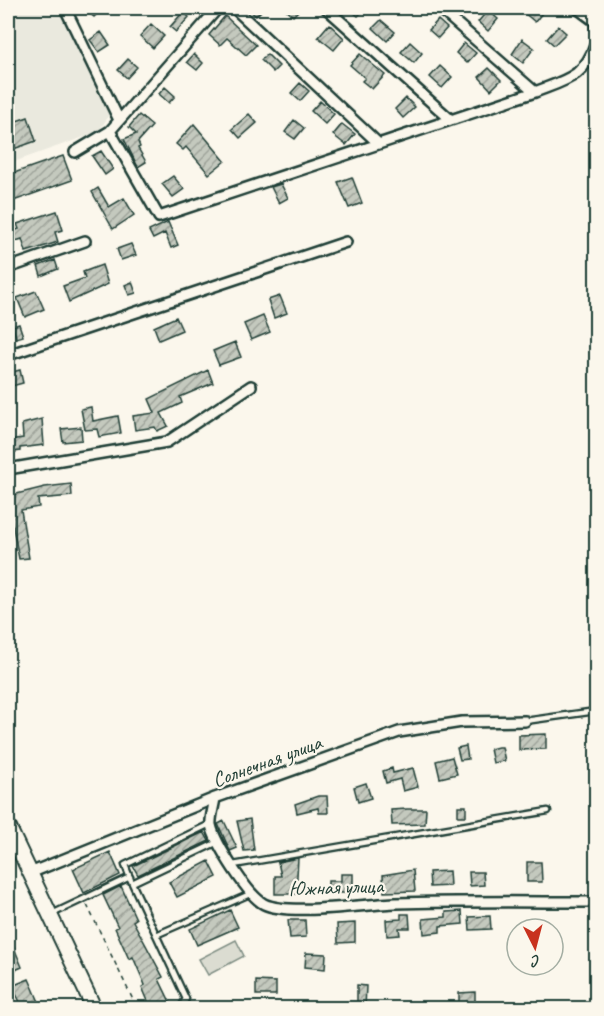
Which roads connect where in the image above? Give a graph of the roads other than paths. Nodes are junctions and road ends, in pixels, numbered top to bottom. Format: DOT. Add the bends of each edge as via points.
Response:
graph roads {
  1 [pos="65,8"];
  2 [pos="218,8"];
  3 [pos="234,8"];
  4 [pos="326,8"];
  5 [pos="439,8"];
  6 [pos="577,8"];
  7 [pos="595,20"];
  8 [pos="597,43"];
  9 [pos="535,92"];
  10 [pos="450,119"];
  11 [pos="119,120"];
  12 [pos="110,131"];
  13 [pos="379,144"];
  14 [pos="75,152"];
  15 [pos="85,241"];
  16 [pos="346,242"];
  17 [pos="8,268"];
  18 [pos="8,355"];
  19 [pos="251,386"];
  20 [pos="8,469"];
  21 [pos="597,711"];
  22 [pos="525,721"];
  23 [pos="215,798"];
  24 [pos="548,811"];
  25 [pos="211,824"];
  26 [pos="8,826"];
  27 [pos="218,842"];
  28 [pos="233,865"];
  29 [pos="30,873"];
  30 [pos="131,880"];
  31 [pos="250,894"];
  32 [pos="597,902"];
  33 [pos="49,915"];
  34 [pos="156,935"];
  35 [pos="94,1008"];
  36 [pos="180,1008"];
  1 -- 11 [label="street"];
  2 -- 11 [label="street"];
  3 -- 13 [label="street"];
  4 -- 10 [label="street"];
  5 -- 9 [label="street"];
  6 -- 7 [label="street"];
  8 -- 9 [label="street" via="591,61 577,75"];
  9 -- 10 [label="street"];
  10 -- 13 [label="street"];
  11 -- 12 [label="street"];
  12 -- 13 [label="street" via="159,217"];
  12 -- 14 [label="street"];
  15 -- 17 [label="street"];
  16 -- 18 [label="street"];
  19 -- 20 [label="street" via="167,442"];
  21 -- 22 [label="lane"];
  22 -- 23 [label="street, Солнечная улица" via="462,722 399,732"];
  23 -- 25 [label="street"];
  23 -- 29 [label="street, Солнечная улица"];
  24 -- 28 [label="lane"];
  25 -- 27 [label="street"];
  25 -- 30 [label="lane" via="125,865"];
  26 -- 29 [label="main road"];
  27 -- 28 [label="street"];
  27 -- 30 [label="lane"];
  28 -- 31 [label="street"];
  29 -- 33 [label="main road"];
  30 -- 33 [label="lane"];
  30 -- 34 [label="lane"];
  31 -- 32 [label="street, Южная улица" via="279,908"];
  31 -- 34 [label="lane"];
  33 -- 35 [label="main road"];
  34 -- 36 [label="lane" via="186,999"];
}
